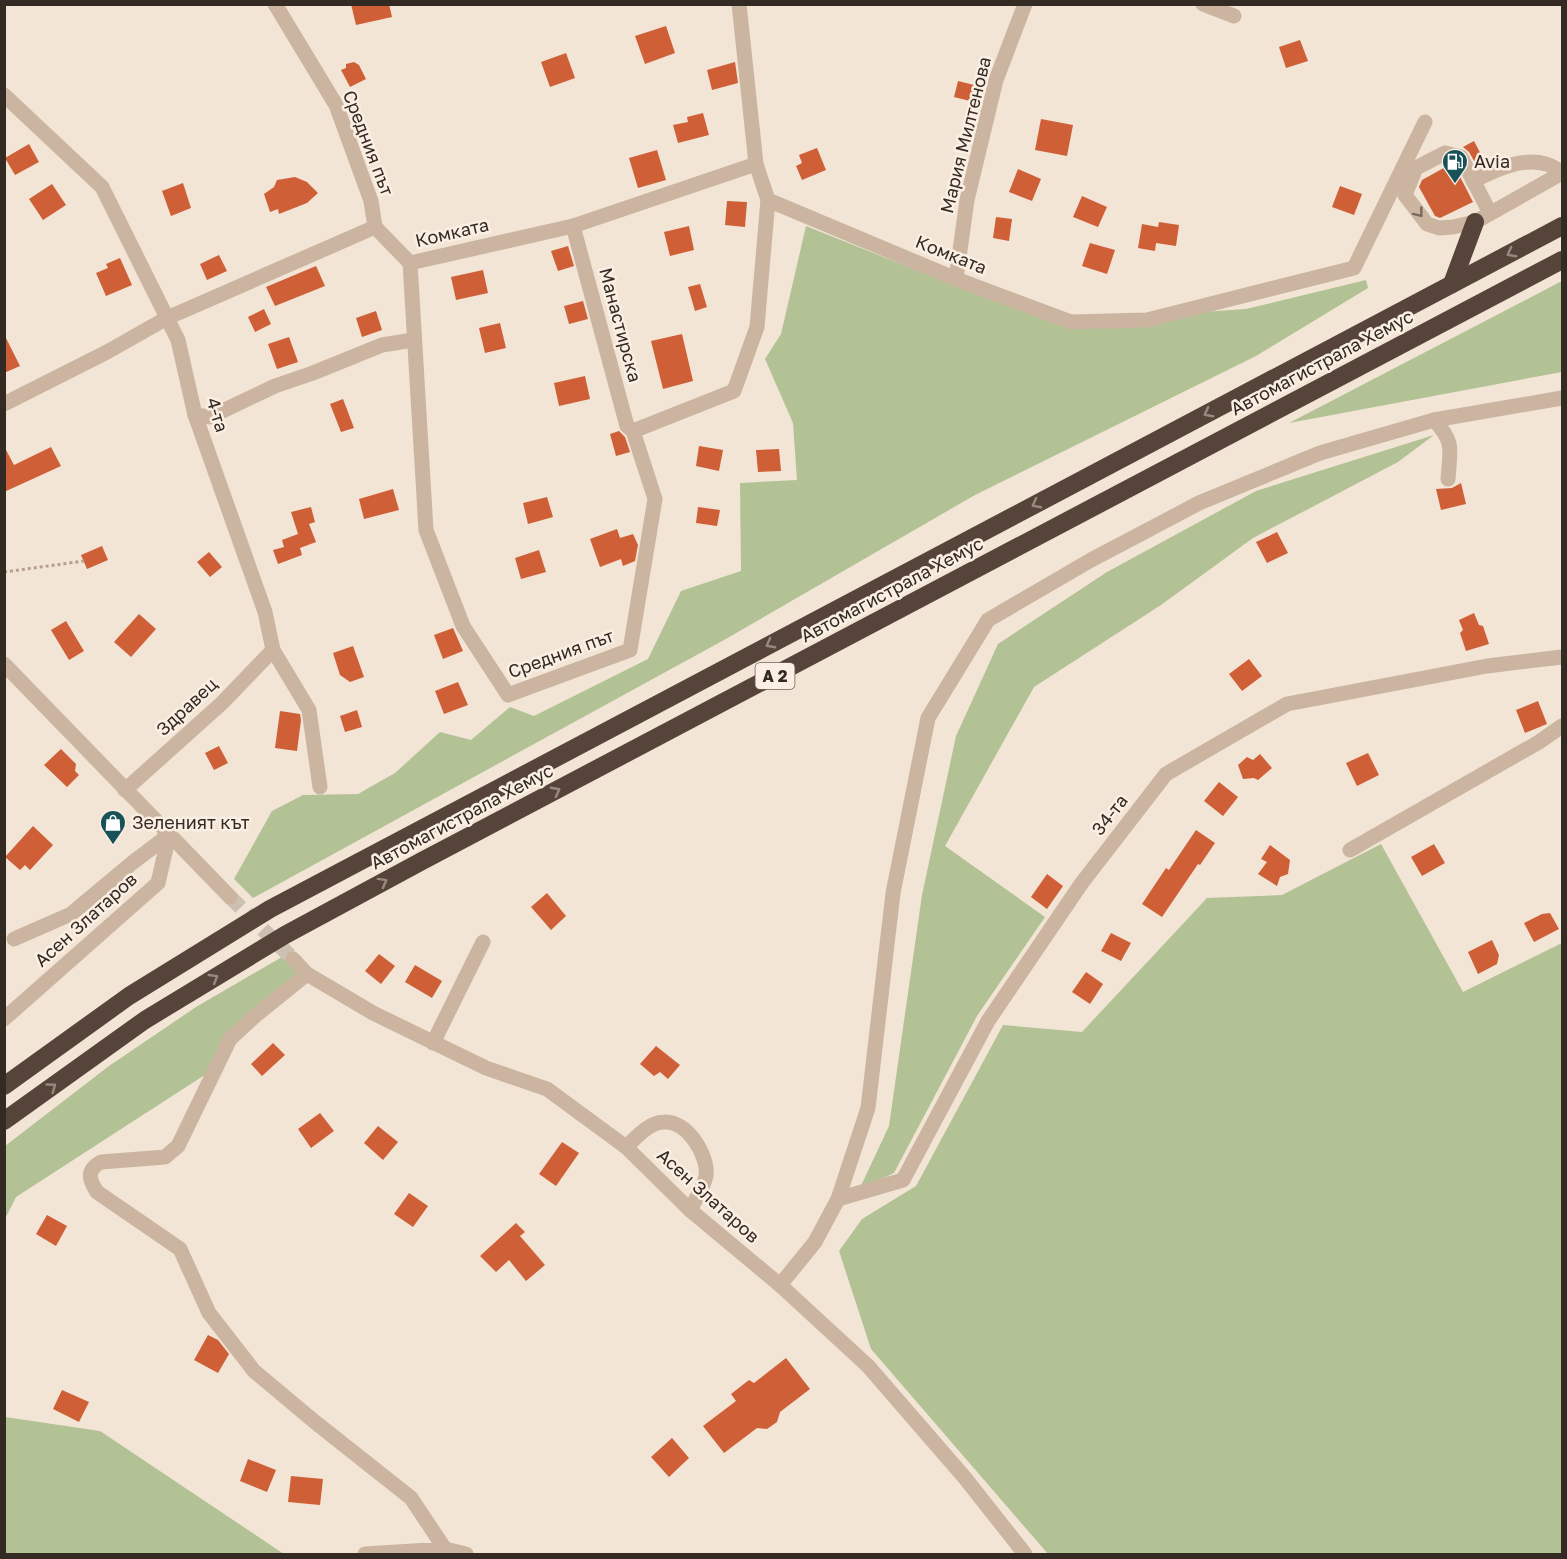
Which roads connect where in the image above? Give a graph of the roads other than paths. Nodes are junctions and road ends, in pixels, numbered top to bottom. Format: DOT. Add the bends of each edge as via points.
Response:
graph roads {
  1 [pos="275,4"];
  2 [pos="739,4"];
  3 [pos="1025,4"];
  4 [pos="1203,4"];
  5 [pos="1234,16"];
  6 [pos="4,94"];
  7 [pos="1425,122"];
  8 [pos="756,164"];
  9 [pos="1563,173"];
  10 [pos="1473,181"];
  11 [pos="1399,192"];
  12 [pos="768,200"];
  13 [pos="1483,218"];
  14 [pos="573,226"];
  15 [pos="1563,226"];
  16 [pos="375,227"];
  17 [pos="1563,260"];
  18 [pos="410,263"];
  19 [pos="956,279"];
  20 [pos="1452,284"];
  21 [pos="167,318"];
  22 [pos="413,340"];
  23 [pos="1563,398"];
  24 [pos="4,404"];
  25 [pos="195,415"];
  26 [pos="1434,420"];
  27 [pos="633,431"];
  28 [pos="1448,478"];
  29 [pos="273,650"];
  30 [pos="1563,657"];
  31 [pos="4,664"];
  32 [pos="1563,726"];
  33 [pos="320,787"];
  34 [pos="125,790"];
  35 [pos="169,835"];
  36 [pos="1350,850"];
  37 [pos="230,897"];
  38 [pos="14,939"];
  39 [pos="483,942"];
  40 [pos="293,959"];
  41 [pos="307,974"];
  42 [pos="4,1019"];
  43 [pos="433,1043"];
  44 [pos="50,1054"];
  45 [pos="4,1078"];
  46 [pos="4,1086"];
  47 [pos="4,1121"];
  48 [pos="626,1147"];
  49 [pos="838,1199"];
  50 [pos="690,1210"];
  51 [pos="780,1285"];
  52 [pos="445,1549"];
  53 [pos="365,1554"];
  54 [pos="466,1554"];
  55 [pos="1025,1554"];
  1 -- 16 [label="street, Средния път" via="336,105 371,201"];
  2 -- 8 [label="street"];
  3 -- 19 [label="street, Мария Милтенова" via="996,80 967,200"];
  4 -- 5 [label="street"];
  6 -- 21 [label="street, 4-та" via="102,187"];
  7 -- 11 [label="street, Комката"];
  8 -- 12 [label="street"];
  8 -- 14 [label="street, Комката"];
  9 -- 10 [label="street" via="1546,164 1518,163"];
  9 -- 13 [label="street"];
  10 -- 11 [label="street" via="1461,157 1445,153 1416,168"];
  10 -- 13 [label="street"];
  11 -- 13 [label="street, one-way" via="1427,224 1439,228"];
  11 -- 19 [label="street, Комката" via="1354,268 1147,320 1071,322"];
  12 -- 19 [label="street, Комката"];
  12 -- 27 [label="street" via="757,327 734,391"];
  13 -- 20 [label="highway"];
  14 -- 18 [label="street, Комката"];
  14 -- 27 [label="street, Манастирска" via="627,426"];
  15 -- 20 [label="highway, Автомагистрала Хемус / A 2, one-way"];
  16 -- 18 [label="street"];
  16 -- 21 [label="street"];
  47 -- 17 [label="highway, Автомагистрала Хемус / A 2, one-way" via="145,1020 285,935"];
  18 -- 22 [label="street, Средния път"];
  20 -- 44 [label="highway, Автомагистрала Хемус / A 2, one-way" via="270,909 129,996"];
  21 -- 24 [label="street"];
  21 -- 25 [label="street, 4-та" via="178,340"];
  22 -- 25 [label="street" via="382,345 275,386 210,417"];
  22 -- 27 [label="street, Средния път" via="426,530 463,626 508,695 630,650 655,500"];
  23 -- 26 [label="street"];
  25 -- 29 [label="street, 4-та" via="265,612"];
  26 -- 28 [label="street" via="1451,444"];
  26 -- 49 [label="street" via="1320,453 1200,503 988,620 928,718 893,894 868,1108"];
  29 -- 33 [label="street, 4-та" via="309,710"];
  29 -- 34 [label="street, Здравец" via="222,703"];
  30 -- 49 [label="street, 34-та" via="1487,666 1287,704 1166,774 1081,884 988,1021 903,1180"];
  31 -- 34 [label="street"];
  32 -- 36 [label="street"];
  34 -- 35 [label="street"];
  35 -- 37 [label="street"];
  35 -- 38 [label="street" via="71,914"];
  35 -- 42 [label="street, Асен Златаров" via="158,883"];
  39 -- 43 [label="street"];
  40 -- 41 [label="street, Асен Златаров"];
  41 -- 43 [label="street, Асен Златаров"];
  41 -- 52 [label="street" via="230,1039 178,1146 165,1157 101,1162 94,1166 90,1182 97,1192 180,1249 209,1313 254,1371 411,1498"];
  43 -- 48 [label="street, Асен Златаров" via="486,1068 547,1089"];
  44 -- 45 [label="highway"];
  44 -- 46 [label="highway, Автомагистрала Хемус / A 2"];
  48 -- 50 [label="street, Асен Златаров"];
  48 -- 50 [label="street" via="647,1128 665,1121 681,1126 696,1140 706,1176"];
  49 -- 51 [label="street" via="815,1242"];
  50 -- 51 [label="street, Асен Златаров"];
  51 -- 55 [label="street, Асен Златаров" via="868,1366"];
  52 -- 53 [label="street"];
  52 -- 54 [label="street"];
}
